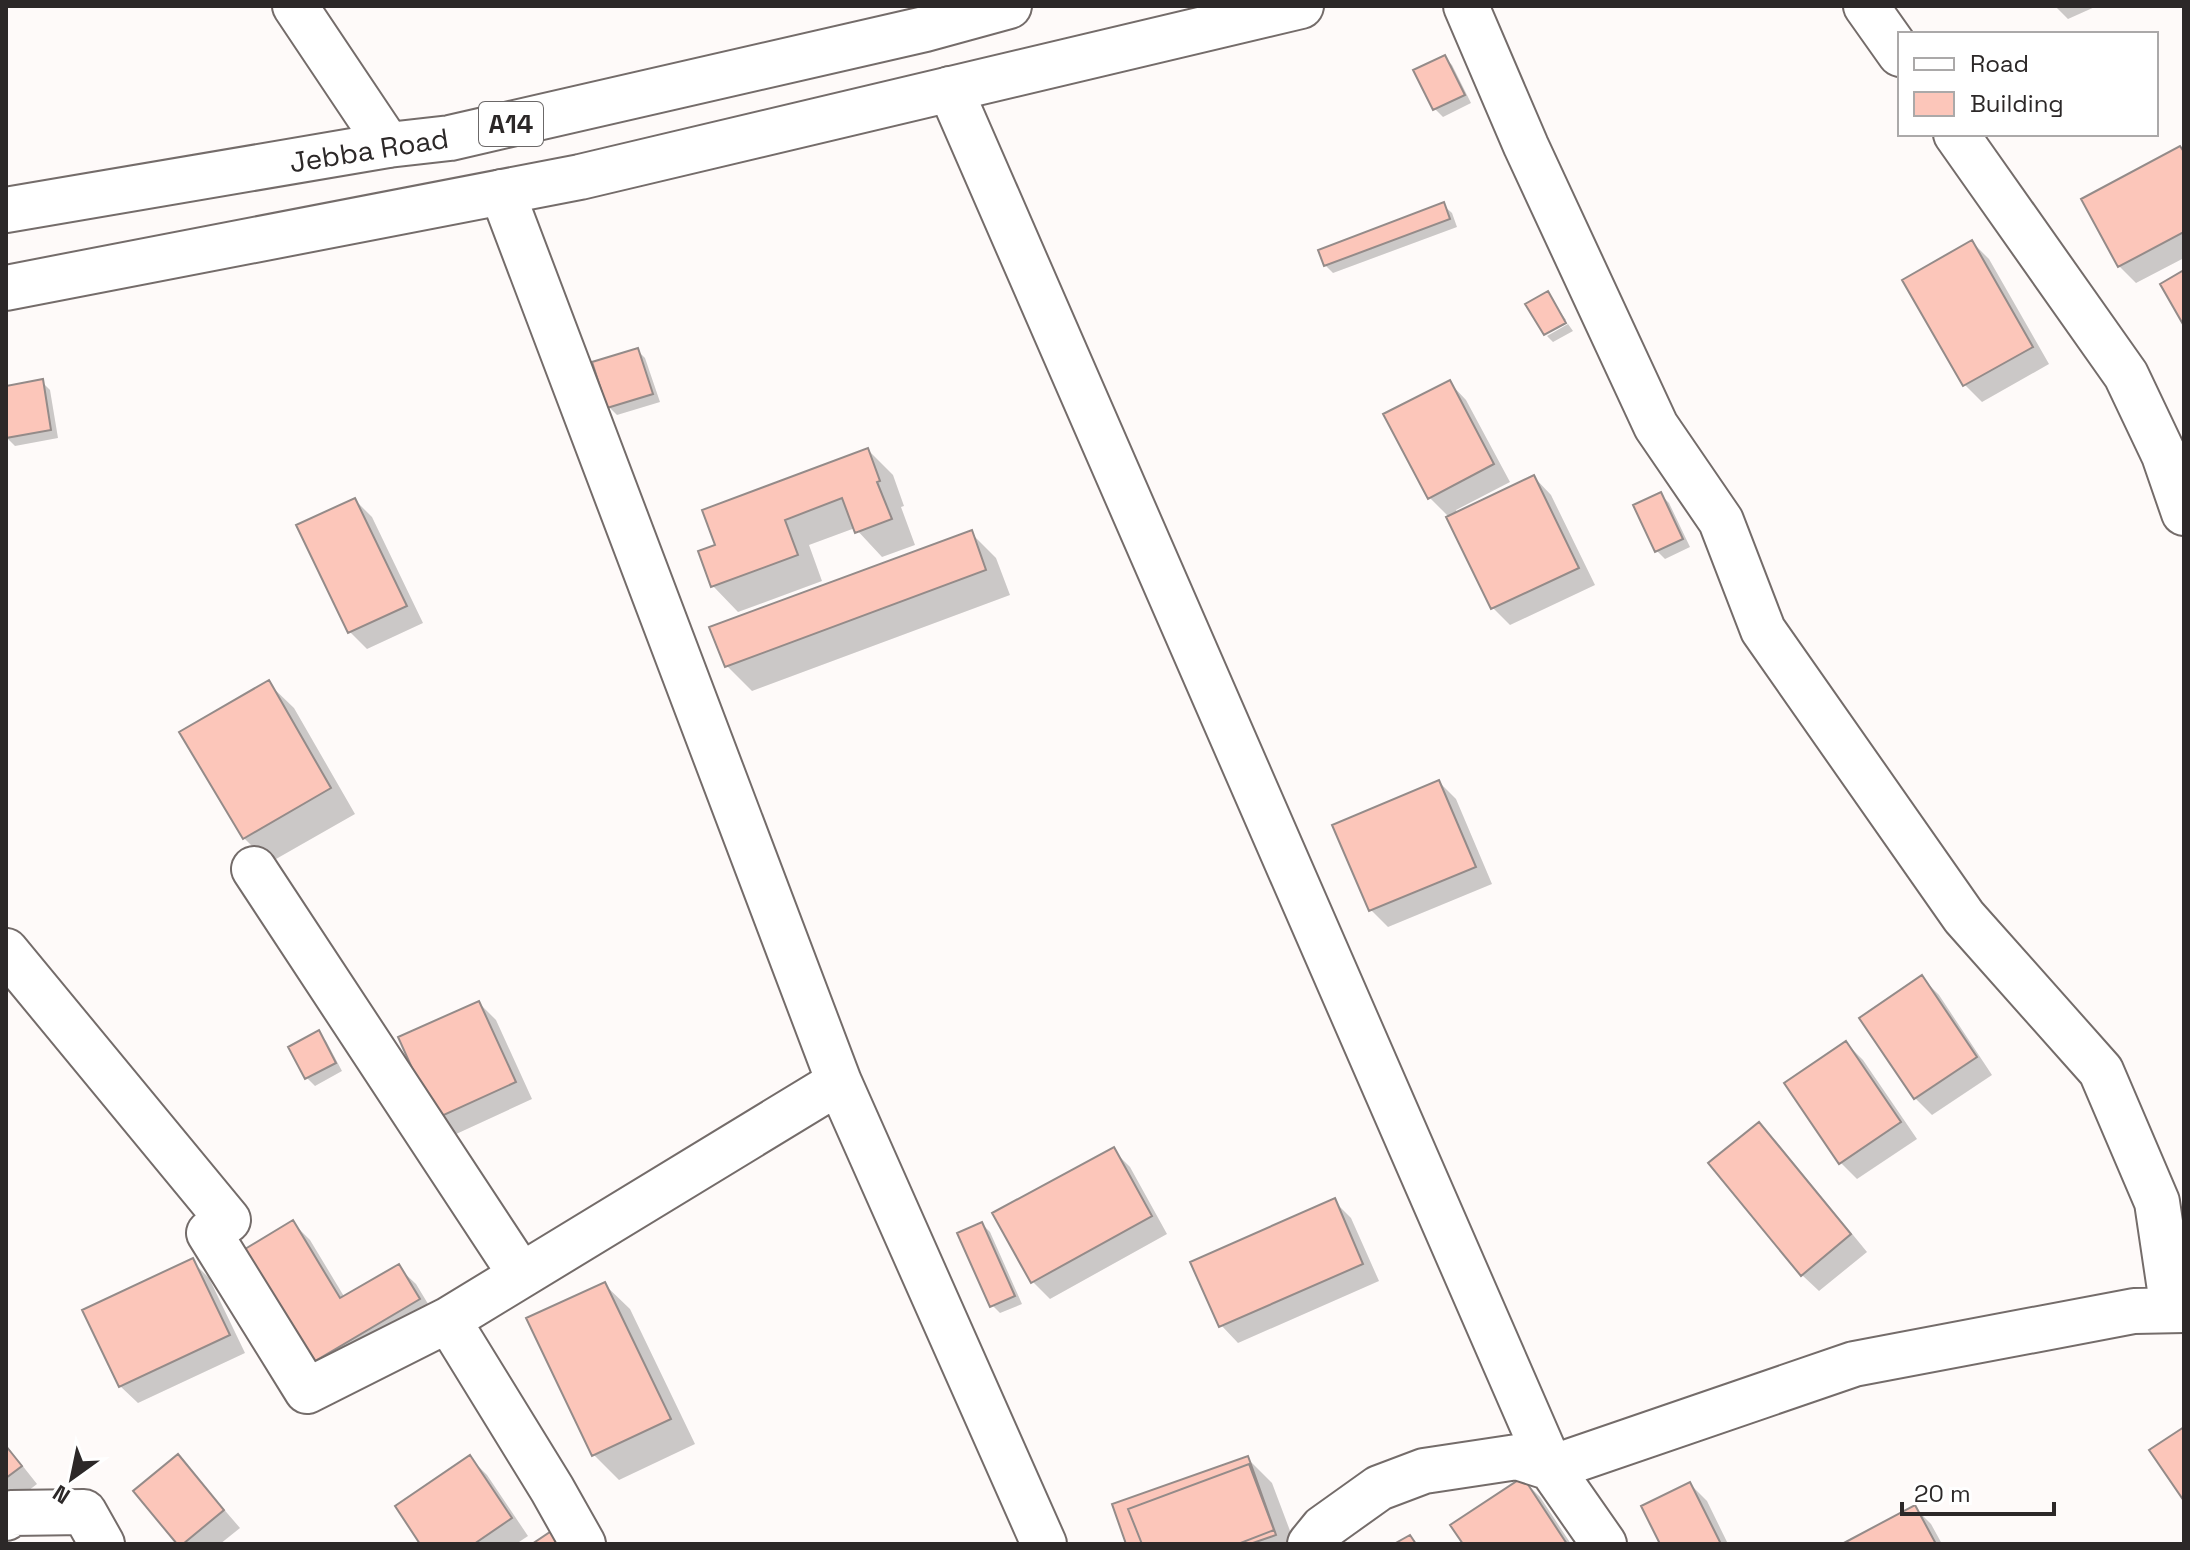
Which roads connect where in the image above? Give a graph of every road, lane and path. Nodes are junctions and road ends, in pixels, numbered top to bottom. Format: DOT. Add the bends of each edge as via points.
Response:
graph roads {
  1 [pos="295,6"];
  2 [pos="1009,6"];
  3 [pos="1301,6"];
  4 [pos="1466,6"];
  5 [pos="1866,6"];
  6 [pos="1898,51"];
  7 [pos="950,89"];
  8 [pos="1957,136"];
  9 [pos="388,145"];
  10 [pos="502,192"];
  11 [pos="6,210"];
  12 [pos="6,288"];
  13 [pos="2184,513"];
  14 [pos="254,869"];
  15 [pos="6,951"];
  16 [pos="839,1082"];
  17 [pos="521,1275"];
  18 [pos="2178,1310"];
  19 [pos="448,1320"];
  20 [pos="1551,1468"];
  21 [pos="6,1518"];
  22 [pos="102,1544"];
  23 [pos="583,1544"];
  24 [pos="1044,1544"];
  25 [pos="1310,1544"];
  26 [pos="1604,1544"];
  1 -- 9 [label="main road"];
  2 -- 9 [label="main road, Jebba Road / A14" via="450,138"];
  3 -- 7 [label="main road"];
  4 -- 18 [label="main road" via="1656,426 1721,521 1763,630 1964,917 2101,1071 2157,1202"];
  5 -- 6 [label="main road"];
  7 -- 10 [label="main road"];
  7 -- 20 [label="main road"];
  8 -- 13 [label="main road" via="2126,375 2164,455"];
  9 -- 11 [label="main road, Jebba Road / A14"];
  10 -- 12 [label="main road"];
  10 -- 16 [label="main road"];
  14 -- 17 [label="main road"];
  15 -- 19 [label="main road" via="228,1220 209,1233 307,1391"];
  16 -- 17 [label="main road"];
  16 -- 24 [label="main road"];
  17 -- 19 [label="main road"];
  18 -- 20 [label="main road" via="2134,1311 1854,1364"];
  19 -- 23 [label="main road"];
  20 -- 25 [label="main road" via="1517,1457 1424,1471 1379,1488 1323,1528"];
  20 -- 26 [label="main road"];
  21 -- 22 [label="main road" via="11,1513 84,1512"];
}
